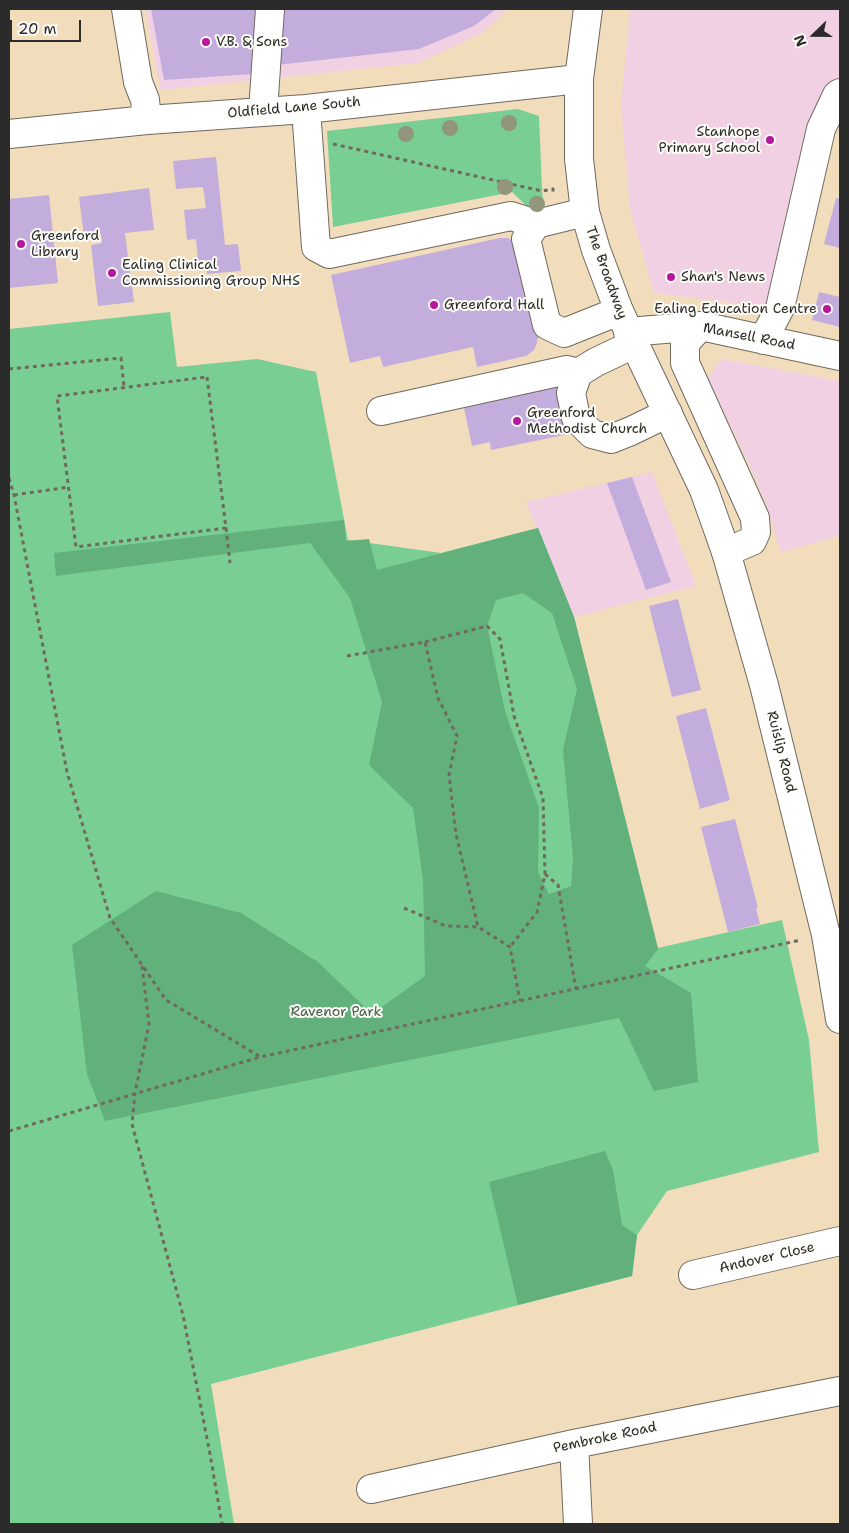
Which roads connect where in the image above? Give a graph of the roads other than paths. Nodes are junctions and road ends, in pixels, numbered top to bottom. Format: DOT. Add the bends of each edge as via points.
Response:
graph roads {
  1 [pos="126,9"];
  2 [pos="270,9"];
  3 [pos="588,9"];
  4 [pos="579,79"];
  5 [pos="840,93"];
  6 [pos="306,108"];
  7 [pos="263,112"];
  8 [pos="147,120"];
  9 [pos="9,134"];
  10 [pos="585,212"];
  11 [pos="547,221"];
  12 [pos="701,326"];
  13 [pos="627,329"];
  14 [pos="763,340"];
  15 [pos="840,356"];
  16 [pos="578,373"];
  17 [pos="381,410"];
  18 [pos="668,413"];
  19 [pos="704,490"];
  20 [pos="726,552"];
  21 [pos="840,1019"];
  22 [pos="840,1241"];
  23 [pos="693,1274"];
  24 [pos="840,1391"];
  25 [pos="574,1444"];
  26 [pos="370,1489"];
  27 [pos="578,1524"];
  1 -- 8 [label="street" via="138,86 145,100"];
  2 -- 7 [label="street"];
  3 -- 4 [label="street, The Broadway"];
  4 -- 6 [label="street, Oldfield Lane South"];
  4 -- 10 [label="street, The Broadway" via="579,159"];
  5 -- 14 [label="street" via="821,129 780,308"];
  6 -- 7 [label="street, Oldfield Lane South"];
  6 -- 11 [label="street" via="316,248 329,254 510,216"];
  7 -- 8 [label="street, Oldfield Lane South"];
  8 -- 9 [label="street, Oldfield Lane South"];
  10 -- 11 [label="street"];
  10 -- 13 [label="street, The Broadway"];
  11 -- 13 [label="street" via="526,239 547,325 564,334"];
  12 -- 13 [label="street, Mansell Road"];
  12 -- 14 [label="street, Mansell Road"];
  12 -- 20 [label="street" via="685,343 684,363 756,525 752,541"];
  13 -- 16 [label="street" via="596,362"];
  13 -- 18 [label="street, The Broadway"];
  14 -- 15 [label="street, Mansell Road"];
  16 -- 17 [label="street" via="567,370"];
  16 -- 18 [label="street" via="571,393 576,418 592,434 611,438"];
  18 -- 19 [label="street, The Broadway"];
  19 -- 20 [label="street, Ruislip Road"];
  20 -- 21 [label="street, Ruislip Road" via="764,685 826,935"];
  22 -- 23 [label="street, Andover Close"];
  24 -- 25 [label="street, Pembroke Road"];
  25 -- 26 [label="street, Pembroke Road"];
  25 -- 27 [label="street"];
}
